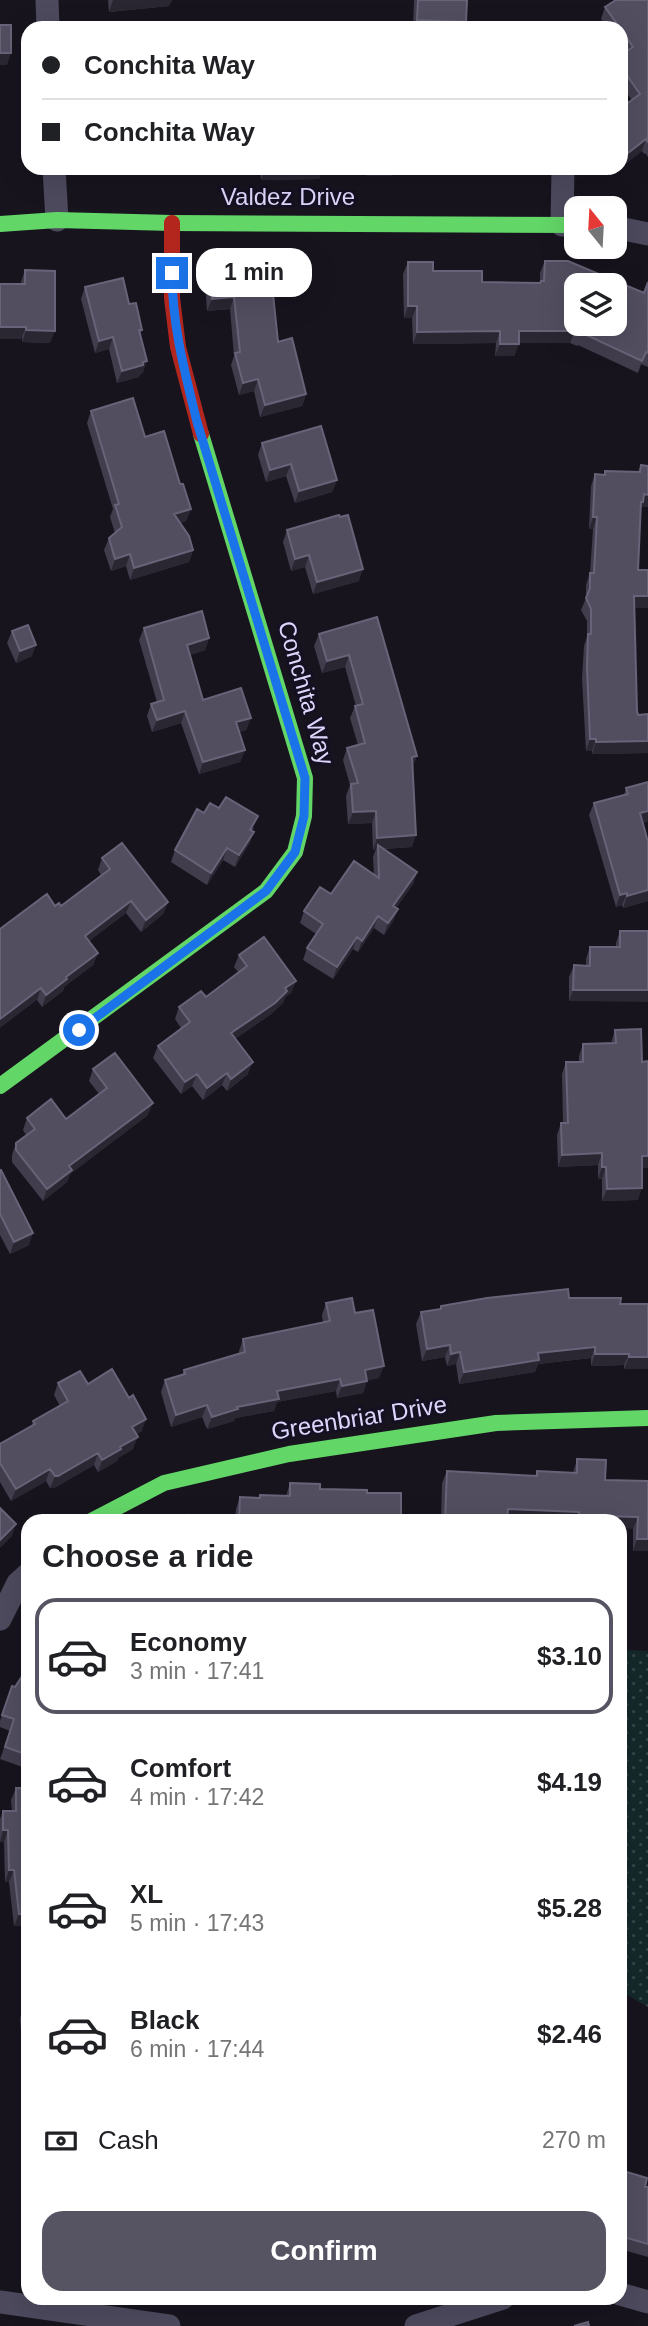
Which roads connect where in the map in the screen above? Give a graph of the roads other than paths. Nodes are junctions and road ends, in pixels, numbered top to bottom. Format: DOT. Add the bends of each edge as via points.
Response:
graph roads {
  1 [pos="47,0"];
  2 [pos="48,21"];
  3 [pos="54,175"];
  4 [pos="564,175"];
  5 [pos="566,196"];
  6 [pos="57,220"];
  7 [pos="172,223"];
  8 [pos="0,224"];
  9 [pos="564,225"];
  10 [pos="627,230"];
  11 [pos="648,234"];
  12 [pos="0,1086"];
  13 [pos="648,1418"];
  14 [pos="104,1514"];
  15 [pos="21,1580"];
  16 [pos="0,1619"];
  17 [pos="627,2296"];
  18 [pos="0,2302"];
  19 [pos="648,2302"];
  20 [pos="21,2305"];
  21 [pos="21,2305"];
  22 [pos="481,2305"];
  23 [pos="169,2326"];
  24 [pos="416,2326"];
  1 -- 2 [label="street"];
  3 -- 6 [label="street"];
  4 -- 5 [label="street"];
  6 -- 7 [label="street, Valdez Drive"];
  6 -- 8 [label="street, Valdez Drive"];
  7 -- 9 [label="street, Valdez Drive"];
  7 -- 12 [label="street, Conchita Way" via="172,298 178,347 305,778 304,816 295,852 266,891"];
  10 -- 11 [label="street"];
  13 -- 14 [label="street, Greenbriar Drive" via="496,1423 289,1454 164,1483"];
  15 -- 16 [label="street"];
  17 -- 19 [label="street"];
  18 -- 21 [label="street"];
  20 -- 23 [label="street"];
  22 -- 24 [label="street"];
}
